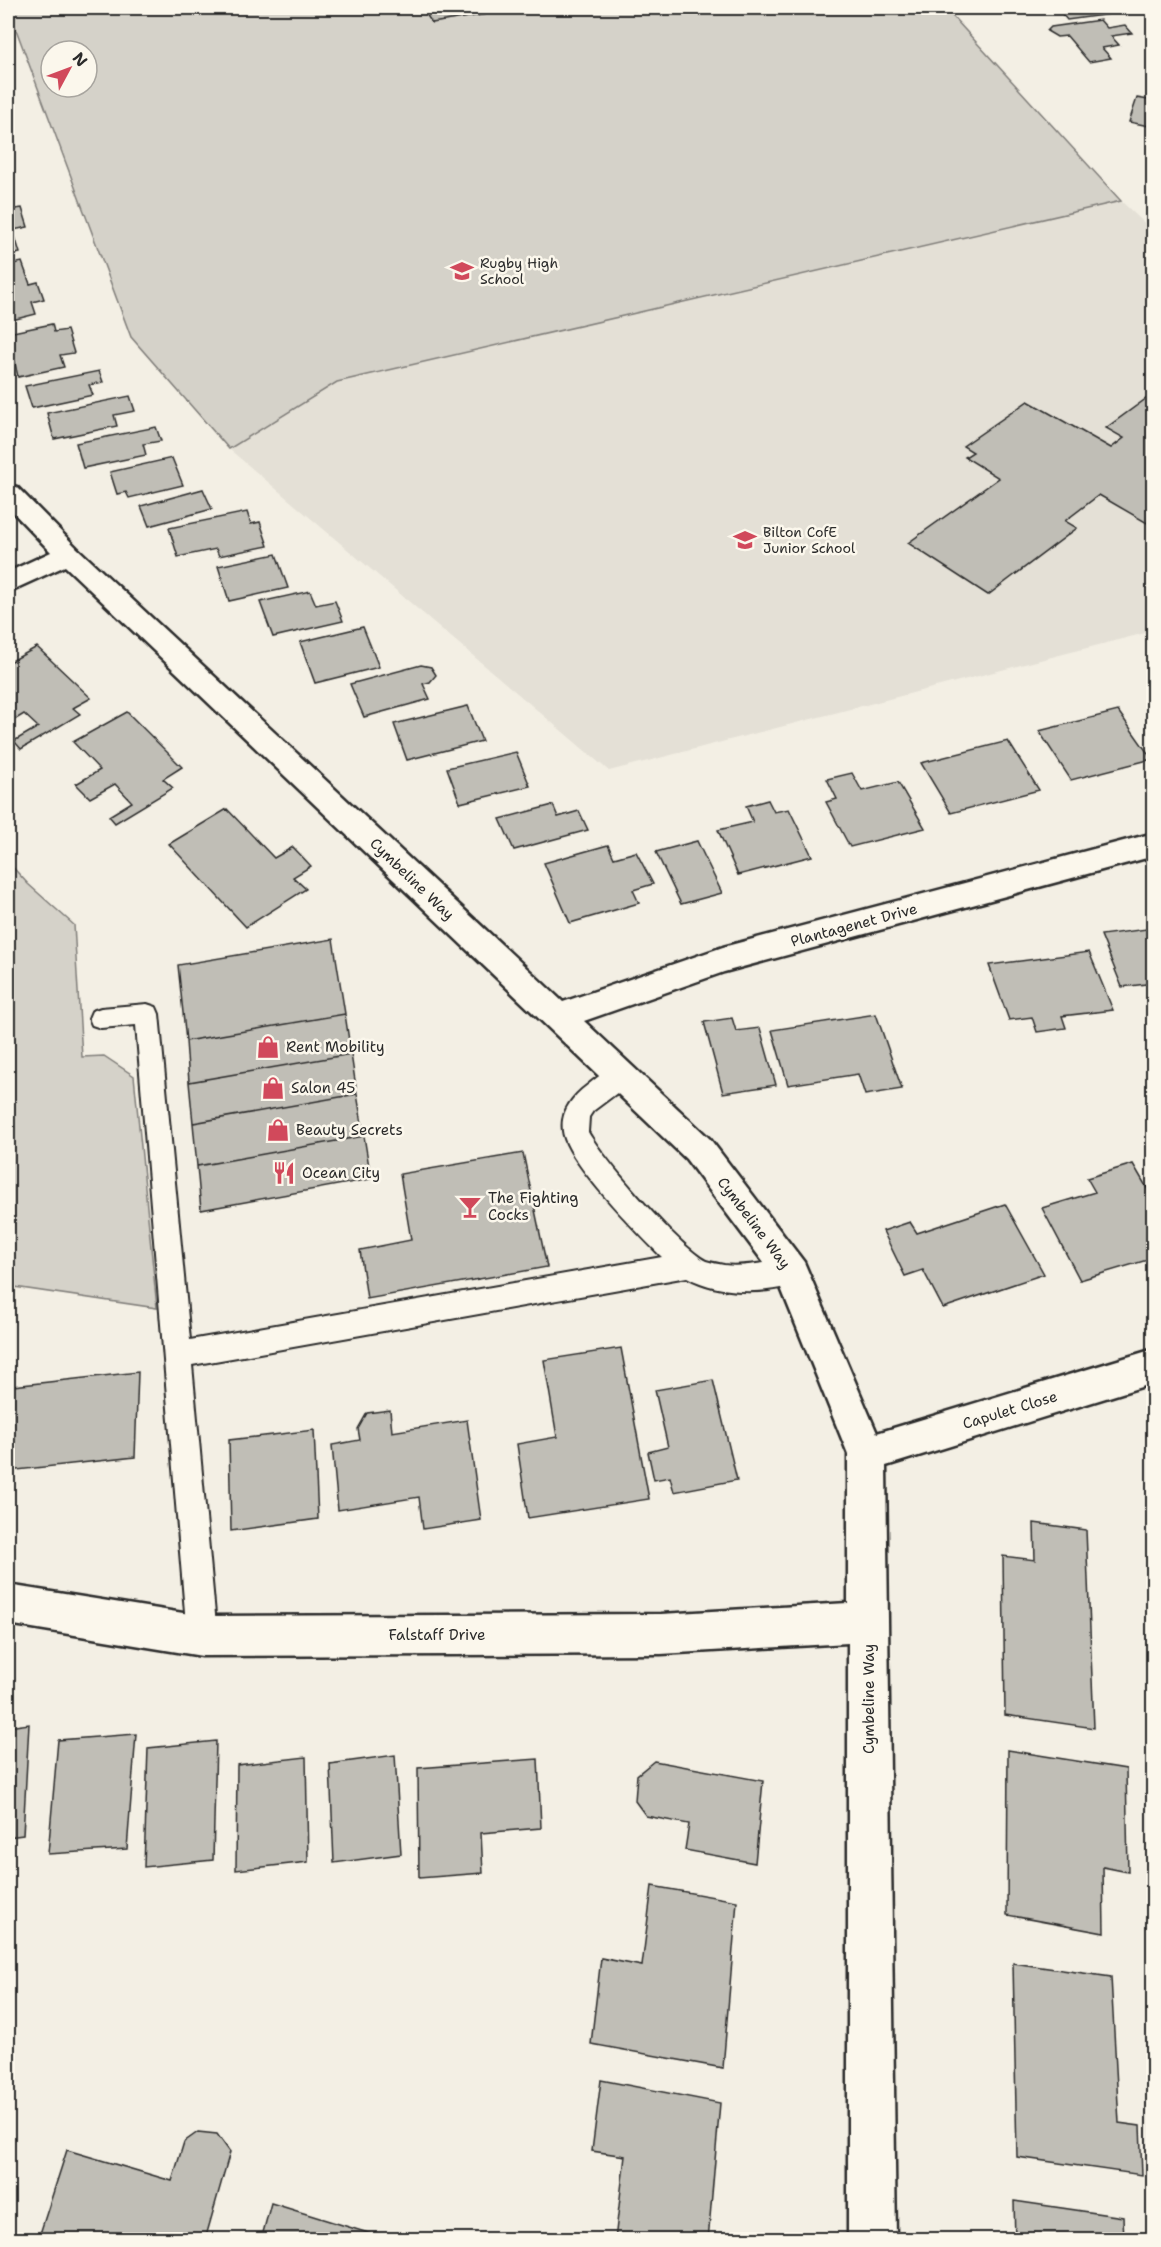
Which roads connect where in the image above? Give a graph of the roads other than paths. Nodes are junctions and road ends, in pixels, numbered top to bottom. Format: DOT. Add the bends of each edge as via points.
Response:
graph roads {
  1 [pos="8,493"];
  2 [pos="68,554"];
  3 [pos="8,583"];
  4 [pos="1154,844"];
  5 [pos="557,1017"];
  6 [pos="101,1018"];
  7 [pos="620,1076"];
  8 [pos="687,1265"];
  9 [pos="792,1273"];
  10 [pos="177,1355"];
  11 [pos="1154,1366"];
  12 [pos="867,1454"];
  13 [pos="8,1605"];
  14 [pos="868,1622"];
  15 [pos="202,1636"];
  16 [pos="872,2240"];
  1 -- 2 [label="street, Cymbeline Way"];
  2 -- 3 [label="street"];
  2 -- 5 [label="street, Cymbeline Way"];
  4 -- 5 [label="street, Plantagenet Drive" via="723,960"];
  5 -- 7 [label="street, Cymbeline Way"];
  6 -- 10 [label="lane" via="147,1014"];
  7 -- 8 [label="lane" via="586,1101 576,1116 576,1134 601,1170"];
  7 -- 9 [label="street, Cymbeline Way" via="698,1149"];
  8 -- 9 [label="lane" via="725,1280"];
  8 -- 10 [label="lane"];
  9 -- 12 [label="street, Cymbeline Way"];
  10 -- 15 [label="lane"];
  11 -- 12 [label="street, Capulet Close"];
  12 -- 14 [label="street, Cymbeline Way"];
  13 -- 15 [label="street, Falstaff Drive"];
  14 -- 15 [label="street, Falstaff Drive" via="661,1635"];
  14 -- 16 [label="street, Cymbeline Way"];
}
